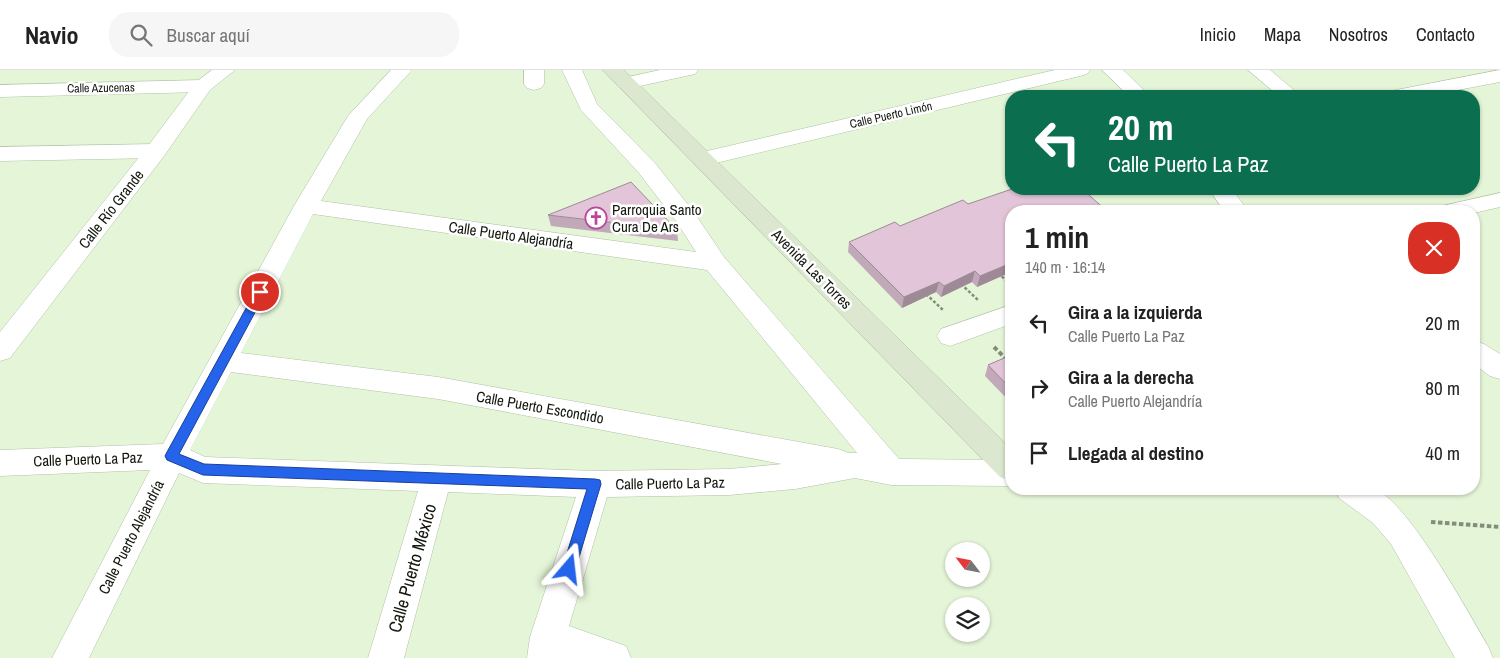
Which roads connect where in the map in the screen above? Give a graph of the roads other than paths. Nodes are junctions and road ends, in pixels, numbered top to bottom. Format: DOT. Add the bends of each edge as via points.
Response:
graph roads {
  1 [pos="225,70"];
  2 [pos="402,70"];
  3 [pos="572,70"];
  4 [pos="688,70"];
  5 [pos="1080,70"];
  6 [pos="1112,70"];
  7 [pos="1258,70"];
  8 [pos="620,76"];
  9 [pos="1500,76"];
  10 [pos="202,86"];
  11 [pos="1134,90"];
  12 [pos="1283,90"];
  13 [pos="1427,90"];
  14 [pos="0,91"];
  15 [pos="156,152"];
  16 [pos="0,154"];
  17 [pos="703,159"];
  18 [pos="1500,200"];
  19 [pos="1477,205"];
  20 [pos="306,206"];
  21 [pos="715,263"];
  22 [pos="1005,316"];
  23 [pos="958,334"];
  24 [pos="0,350"];
  25 [pos="1480,355"];
  26 [pos="223,361"];
  27 [pos="1500,368"];
  28 [pos="172,456"];
  29 [pos="1005,462"];
  30 [pos="0,463"];
  31 [pos="855,465"];
  32 [pos="891,472"];
  33 [pos="1005,473"];
  34 [pos="437,477"];
  35 [pos="595,484"];
  36 [pos="1358,495"];
  37 [pos="547,648"];
  38 [pos="70,658"];
  39 [pos="386,658"];
  40 [pos="613,658"];
  41 [pos="1475,658"];
  1 -- 10 [label="street, Calle Río Grande"];
  2 -- 20 [label="street, Calle Puerto Alejandría" via="358,116"];
  3 -- 21 [label="street" via="588,106 647,168 685,216"];
  4 -- 8 [label="street"];
  5 -- 17 [label="street, Calle Puerto Limón"];
  6 -- 11 [label="street"];
  7 -- 12 [label="street"];
  8 -- 17 [label="main road, Avenida Las Torres"];
  9 -- 13 [label="street"];
  10 -- 14 [label="street, Calle Azucenas"];
  10 -- 15 [label="street, Calle Río Grande"];
  15 -- 16 [label="street"];
  15 -- 24 [label="street, Calle Río Grande"];
  17 -- 29 [label="main road, Avenida Las Torres"];
  18 -- 19 [label="street"];
  20 -- 21 [label="street, Calle Puerto Alejandría"];
  20 -- 26 [label="street, Calle Puerto Alejandría"];
  21 -- 32 [label="street"];
  22 -- 23 [label="street"];
  25 -- 27 [label="street"];
  26 -- 28 [label="street, Calle Puerto Alejandría"];
  26 -- 31 [label="street, Calle Puerto Escondido" via="438,388"];
  28 -- 30 [label="street, Calle Puerto La Paz"];
  28 -- 34 [label="street, Calle Puerto La Paz" via="203,470"];
  28 -- 38 [label="street, Calle Puerto Alejandría"];
  31 -- 32 [label="street, Calle Puerto La Paz"];
  31 -- 35 [label="street, Calle Puerto La Paz" via="795,476 729,482"];
  32 -- 33 [label="street, Calle Puerto La Paz"];
  34 -- 35 [label="street, Calle Puerto La Paz"];
  34 -- 39 [label="street, Calle Puerto México"];
  35 -- 37 [label="street"];
  36 -- 41 [label="street" via="1384,513 1402,534"];
  37 -- 40 [label="street"];
}
